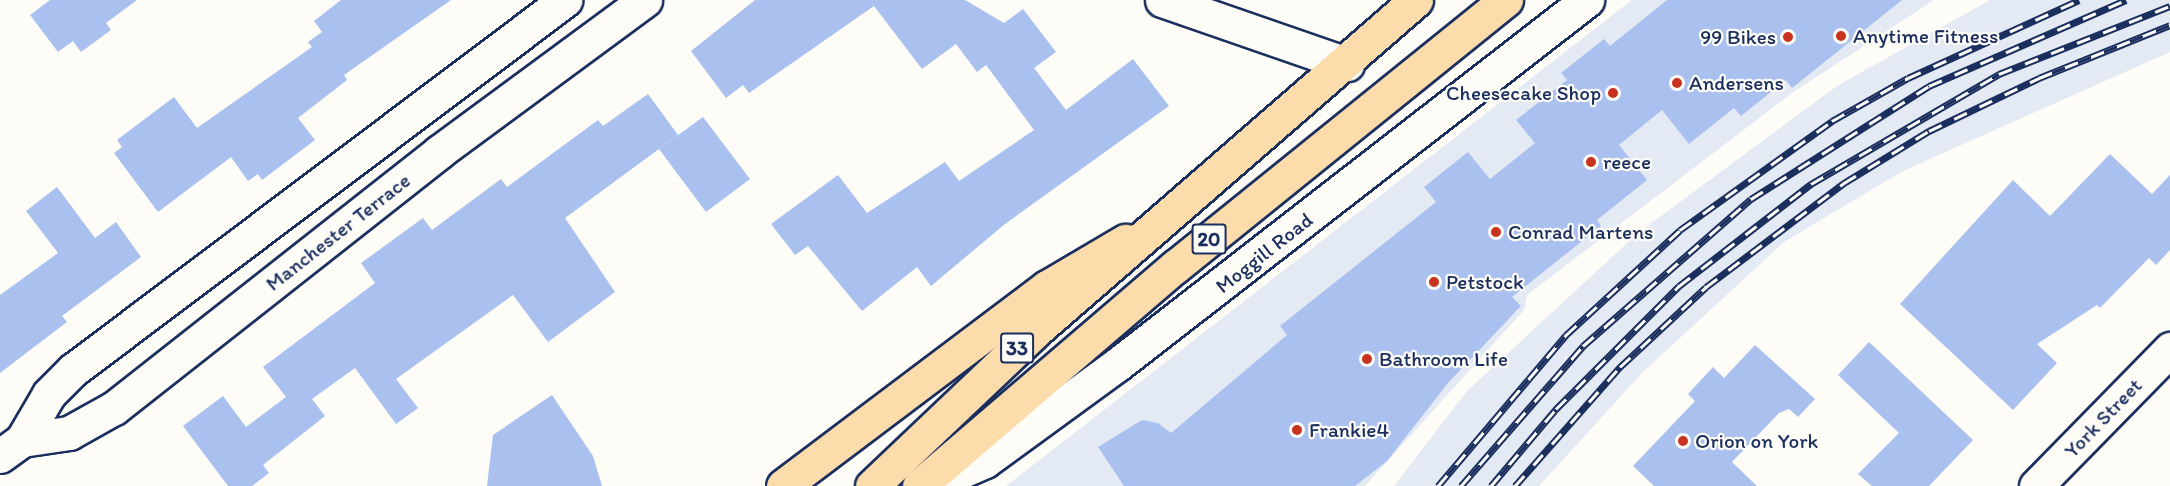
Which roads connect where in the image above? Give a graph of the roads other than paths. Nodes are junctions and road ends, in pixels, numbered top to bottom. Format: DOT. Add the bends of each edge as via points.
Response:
graph roads {
  1 [pos="565,0"];
  2 [pos="645,0"];
  3 [pos="1162,0"];
  4 [pos="1416,0"];
  5 [pos="1506,0"];
  6 [pos="1587,0"];
  7 [pos="1347,64"];
  8 [pos="1168,216"];
  9 [pos="2170,349"];
  10 [pos="11,448"];
  11 [pos="783,486"];
  12 [pos="872,486"];
  13 [pos="919,486"];
  14 [pos="928,486"];
  15 [pos="2036,486"];
  1 -- 10 [label="street, Manchester Terrace" via="73,370 49,394"];
  2 -- 10 [label="street, Manchester Terrace" via="439,153 114,408 69,433"];
  3 -- 7 [label="street"];
  4 -- 7 [label="main road, 20"];
  5 -- 13 [label="main road, 20" via="1176,266"];
  6 -- 14 [label="street, Moggill Road / 20" via="1109,371 985,461"];
  7 -- 8 [label="main road, 20"];
  8 -- 11 [label="main road, 20" via="1047,287"];
  8 -- 12 [label="main road, 33" via="1034,332"];
  9 -- 15 [label="street, York Street"];
}
